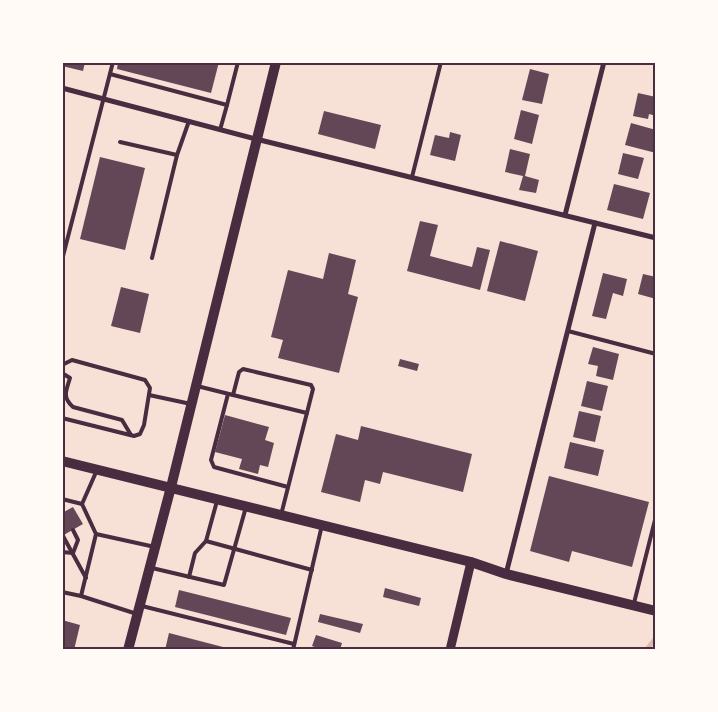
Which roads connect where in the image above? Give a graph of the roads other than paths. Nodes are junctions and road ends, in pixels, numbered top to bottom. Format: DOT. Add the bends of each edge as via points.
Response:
graph roads {
  1 [pos="113,62"];
  2 [pos="238,62"];
  3 [pos="276,62"];
  4 [pos="441,62"];
  5 [pos="604,62"];
  6 [pos="110,74"];
  7 [pos="62,88"];
  8 [pos="104,99"];
  9 [pos="227,106"];
  10 [pos="189,122"];
  11 [pos="220,130"];
  12 [pos="256,140"];
  13 [pos="120,142"];
  14 [pos="177,156"];
  15 [pos="412,177"];
  16 [pos="566,215"];
  17 [pos="595,223"];
  18 [pos="656,238"];
  19 [pos="152,258"];
  20 [pos="62,260"];
  21 [pos="568,331"];
  22 [pos="656,354"];
  23 [pos="62,367"];
  24 [pos="62,373"];
  25 [pos="196,386"];
  26 [pos="228,394"];
  27 [pos="149,395"];
  28 [pos="233,395"];
  29 [pos="191,404"];
  30 [pos="307,413"];
  31 [pos="62,418"];
  32 [pos="131,435"];
  33 [pos="62,461"];
  34 [pos="97,469"];
  35 [pos="171,487"];
  36 [pos="288,488"];
  37 [pos="62,499"];
  38 [pos="218,499"];
  39 [pos="82,504"];
  40 [pos="246,506"];
  41 [pos="281,514"];
  42 [pos="656,516"];
  43 [pos="322,525"];
  44 [pos="73,530"];
  45 [pos="96,534"];
  46 [pos="63,536"];
  47 [pos="206,541"];
  48 [pos="155,547"];
  49 [pos="234,549"];
  50 [pos="62,552"];
  51 [pos="73,552"];
  52 [pos="471,562"];
  53 [pos="149,568"];
  54 [pos="312,570"];
  55 [pos="506,574"];
  56 [pos="189,577"];
  57 [pos="86,578"];
  58 [pos="62,592"];
  59 [pos="81,596"];
  60 [pos="633,606"];
  61 [pos="138,609"];
  62 [pos="656,611"];
  63 [pos="294,644"];
  64 [pos="128,650"];
  65 [pos="293,650"];
  66 [pos="450,650"];
  1 -- 6 [label="lane"];
  2 -- 9 [label="lane"];
  3 -- 12 [label="main road"];
  4 -- 15 [label="lane"];
  5 -- 16 [label="street"];
  6 -- 8 [label="lane"];
  6 -- 9 [label="lane"];
  7 -- 8 [label="street"];
  8 -- 10 [label="street"];
  8 -- 20 [label="lane"];
  9 -- 11 [label="lane"];
  10 -- 11 [label="street"];
  10 -- 14 [label="lane"];
  11 -- 12 [label="street"];
  12 -- 15 [label="street"];
  12 -- 25 [label="main road"];
  13 -- 14 [label="lane"];
  14 -- 19 [label="lane"];
  15 -- 16 [label="street"];
  16 -- 17 [label="street"];
  17 -- 18 [label="street"];
  17 -- 21 [label="street"];
  21 -- 22 [label="lane"];
  21 -- 55 [label="street"];
  23 -- 27 [label="lane" via="72,360 145,380 150,388"];
  24 -- 32 [label="lane" via="70,378 65,395 68,403 122,420"];
  25 -- 26 [label="lane"];
  25 -- 29 [label="main road"];
  26 -- 28 [label="lane"];
  26 -- 36 [label="lane" via="211,460 214,467"];
  27 -- 29 [label="lane"];
  27 -- 32 [label="lane" via="140,434"];
  28 -- 30 [label="lane"];
  28 -- 30 [label="lane" via="239,372 243,369 311,385 314,389"];
  29 -- 35 [label="main road"];
  30 -- 36 [label="lane"];
  31 -- 32 [label="lane"];
  33 -- 34 [label="main road"];
  34 -- 35 [label="main road"];
  34 -- 39 [label="lane"];
  35 -- 38 [label="main road"];
  35 -- 48 [label="main road"];
  36 -- 41 [label="lane"];
  37 -- 39 [label="lane"];
  38 -- 40 [label="main road"];
  38 -- 47 [label="lane"];
  39 -- 45 [label="lane"];
  40 -- 41 [label="main road"];
  40 -- 49 [label="lane"];
  41 -- 43 [label="main road"];
  42 -- 60 [label="lane"];
  43 -- 52 [label="main road"];
  43 -- 54 [label="lane"];
  44 -- 51 [label="lane" via="78,540"];
  45 -- 48 [label="lane"];
  45 -- 57 [label="lane"];
  46 -- 51 [label="lane"];
  47 -- 49 [label="lane"];
  47 -- 56 [label="lane" via="195,553"];
  48 -- 53 [label="main road"];
  49 -- 54 [label="lane"];
  49 -- 56 [label="lane" via="224,585"];
  50 -- 51 [label="lane"];
  51 -- 57 [label="lane"];
  52 -- 55 [label="main road"];
  52 -- 66 [label="street"];
  53 -- 56 [label="lane"];
  53 -- 61 [label="main road"];
  54 -- 63 [label="lane"];
  55 -- 60 [label="main road"];
  57 -- 59 [label="lane"];
  58 -- 59 [label="lane"];
  59 -- 61 [label="lane"];
  60 -- 62 [label="main road"];
  61 -- 63 [label="lane"];
  61 -- 64 [label="main road"];
  63 -- 65 [label="lane"];
}
